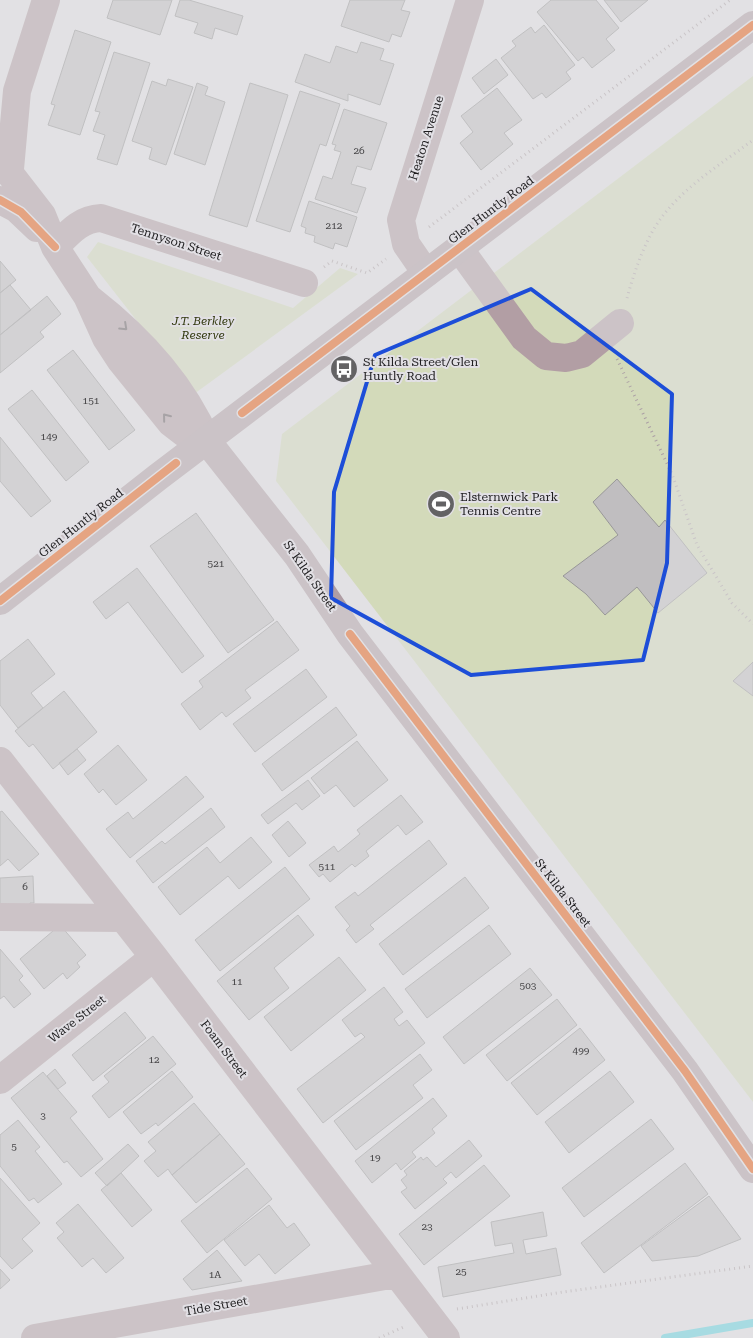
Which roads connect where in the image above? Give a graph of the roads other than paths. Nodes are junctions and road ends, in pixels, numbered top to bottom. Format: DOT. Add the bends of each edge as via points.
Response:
graph roads {
  1 [pos="46,0"];
  2 [pos="470,0"];
  3 [pos="753,26"];
  4 [pos="17,91"];
  5 [pos="0,120"];
  6 [pos="5,174"];
  7 [pos="0,200"];
  8 [pos="55,247"];
  9 [pos="459,248"];
  10 [pos="426,273"];
  11 [pos="304,284"];
  12 [pos="612,330"];
  13 [pos="207,441"];
  14 [pos="0,601"];
  15 [pos="0,761"];
  16 [pos="0,917"];
  17 [pos="123,918"];
  18 [pos="154,958"];
  19 [pos="0,1080"];
  20 [pos="753,1170"];
  21 [pos="396,1274"];
  22 [pos="36,1338"];
  23 [pos="446,1338"];
  1 -- 4 [label="street"];
  2 -- 10 [label="street, Heaton Avenue" via="401,220 406,244"];
  3 -- 9 [label="main road, Glen Huntly Road"];
  4 -- 5 [label="street"];
  4 -- 6 [label="street"];
  6 -- 8 [label="street" via="42,215"];
  7 -- 8 [label="street" via="21,212"];
  8 -- 11 [label="street, Tennyson Street" via="86,220 102,218"];
  8 -- 13 [label="street" via="86,296 113,349 171,423 184,433"];
  9 -- 10 [label="main road, Glen Huntly Road"];
  9 -- 12 [label="street" via="524,338 546,356 566,358 582,354"];
  10 -- 13 [label="main road, Glen Huntly Road"];
  13 -- 14 [label="main road, Glen Huntly Road"];
  13 -- 20 [label="main road, St Kilda Street" via="292,549 350,634 685,1071"];
  15 -- 17 [label="street, Foam Street"];
  16 -- 17 [label="street"];
  17 -- 18 [label="street, Foam Street"];
  18 -- 19 [label="street, Wave Street"];
  18 -- 21 [label="street, Foam Street"];
  21 -- 22 [label="street, Tide Street"];
  21 -- 23 [label="street, Foam Street"];
}
